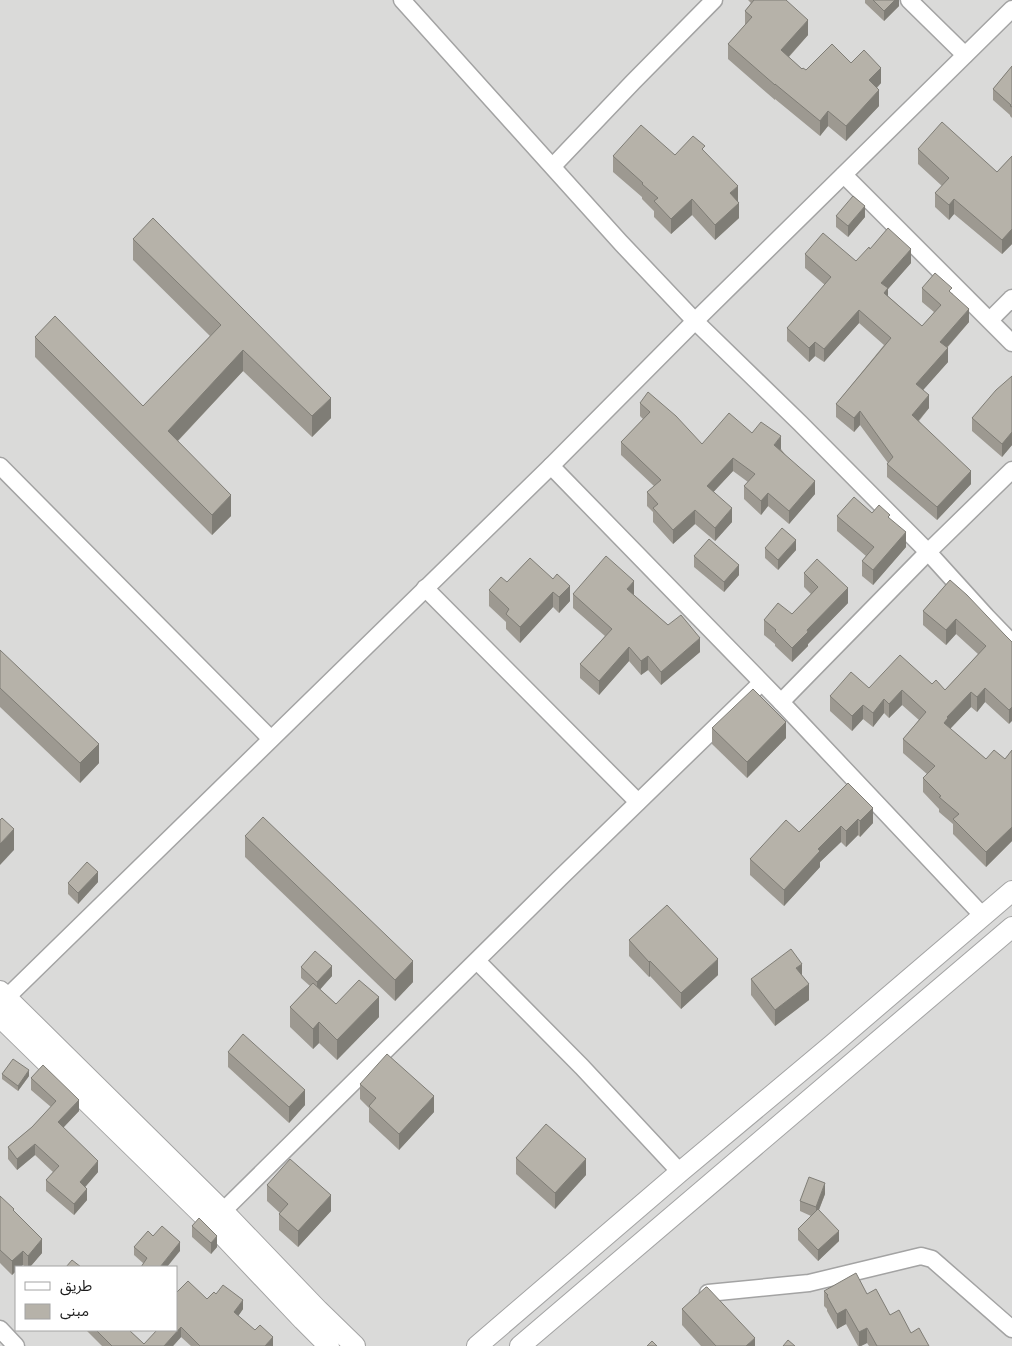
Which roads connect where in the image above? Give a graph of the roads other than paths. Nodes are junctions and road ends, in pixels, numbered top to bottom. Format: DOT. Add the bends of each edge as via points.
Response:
graph roads {
  1 [pos="402,0"];
  2 [pos="714,0"];
  3 [pos="909,0"];
  4 [pos="1012,8"];
  5 [pos="964,55"];
  6 [pos="553,166"];
  7 [pos="844,175"];
  8 [pos="1012,298"];
  9 [pos="990,320"];
  10 [pos="695,321"];
  11 [pos="1012,343"];
  12 [pos="0,466"];
  13 [pos="551,466"];
  14 [pos="1012,470"];
  15 [pos="928,552"];
  16 [pos="425,588"];
  17 [pos="1012,643"];
  18 [pos="761,683"];
  19 [pos="781,702"];
  20 [pos="271,739"];
  21 [pos="638,802"];
  22 [pos="1012,891"];
  23 [pos="983,916"];
  24 [pos="1009,934"];
  25 [pos="477,961"];
  26 [pos="2,997"];
  27 [pos="0,1018"];
  28 [pos="680,1172"];
  29 [pos="223,1211"];
  30 [pos="708,1293"];
  31 [pos="0,1329"];
  32 [pos="1012,1329"];
  33 [pos="16,1346"];
  34 [pos="329,1346"];
  35 [pos="355,1346"];
  36 [pos="477,1346"];
  37 [pos="520,1346"];
  1 -- 6 [label="street"];
  2 -- 6 [label="street"];
  3 -- 5 [label="street"];
  4 -- 5 [label="street"];
  5 -- 7 [label="street"];
  6 -- 10 [label="street"];
  7 -- 9 [label="street"];
  7 -- 10 [label="street"];
  8 -- 9 [label="street"];
  9 -- 11 [label="street"];
  10 -- 13 [label="street"];
  10 -- 15 [label="street"];
  12 -- 20 [label="street"];
  13 -- 16 [label="street"];
  13 -- 18 [label="street"];
  14 -- 15 [label="street"];
  15 -- 17 [label="street"];
  15 -- 19 [label="street"];
  16 -- 20 [label="street"];
  16 -- 21 [label="street"];
  18 -- 19 [label="street"];
  18 -- 21 [label="street"];
  19 -- 23 [label="street"];
  20 -- 26 [label="street"];
  21 -- 25 [label="street"];
  22 -- 23 [label="street"];
  23 -- 28 [label="street"];
  24 -- 37 [label="street"];
  25 -- 28 [label="street"];
  25 -- 29 [label="street"];
  26 -- 29 [label="street"];
  27 -- 34 [label="street" via="213,1225"];
  28 -- 36 [label="street"];
  29 -- 35 [label="street"];
  30 -- 32 [label="street" via="809,1283 921,1256 932,1258"];
  31 -- 33 [label="street"];
}
